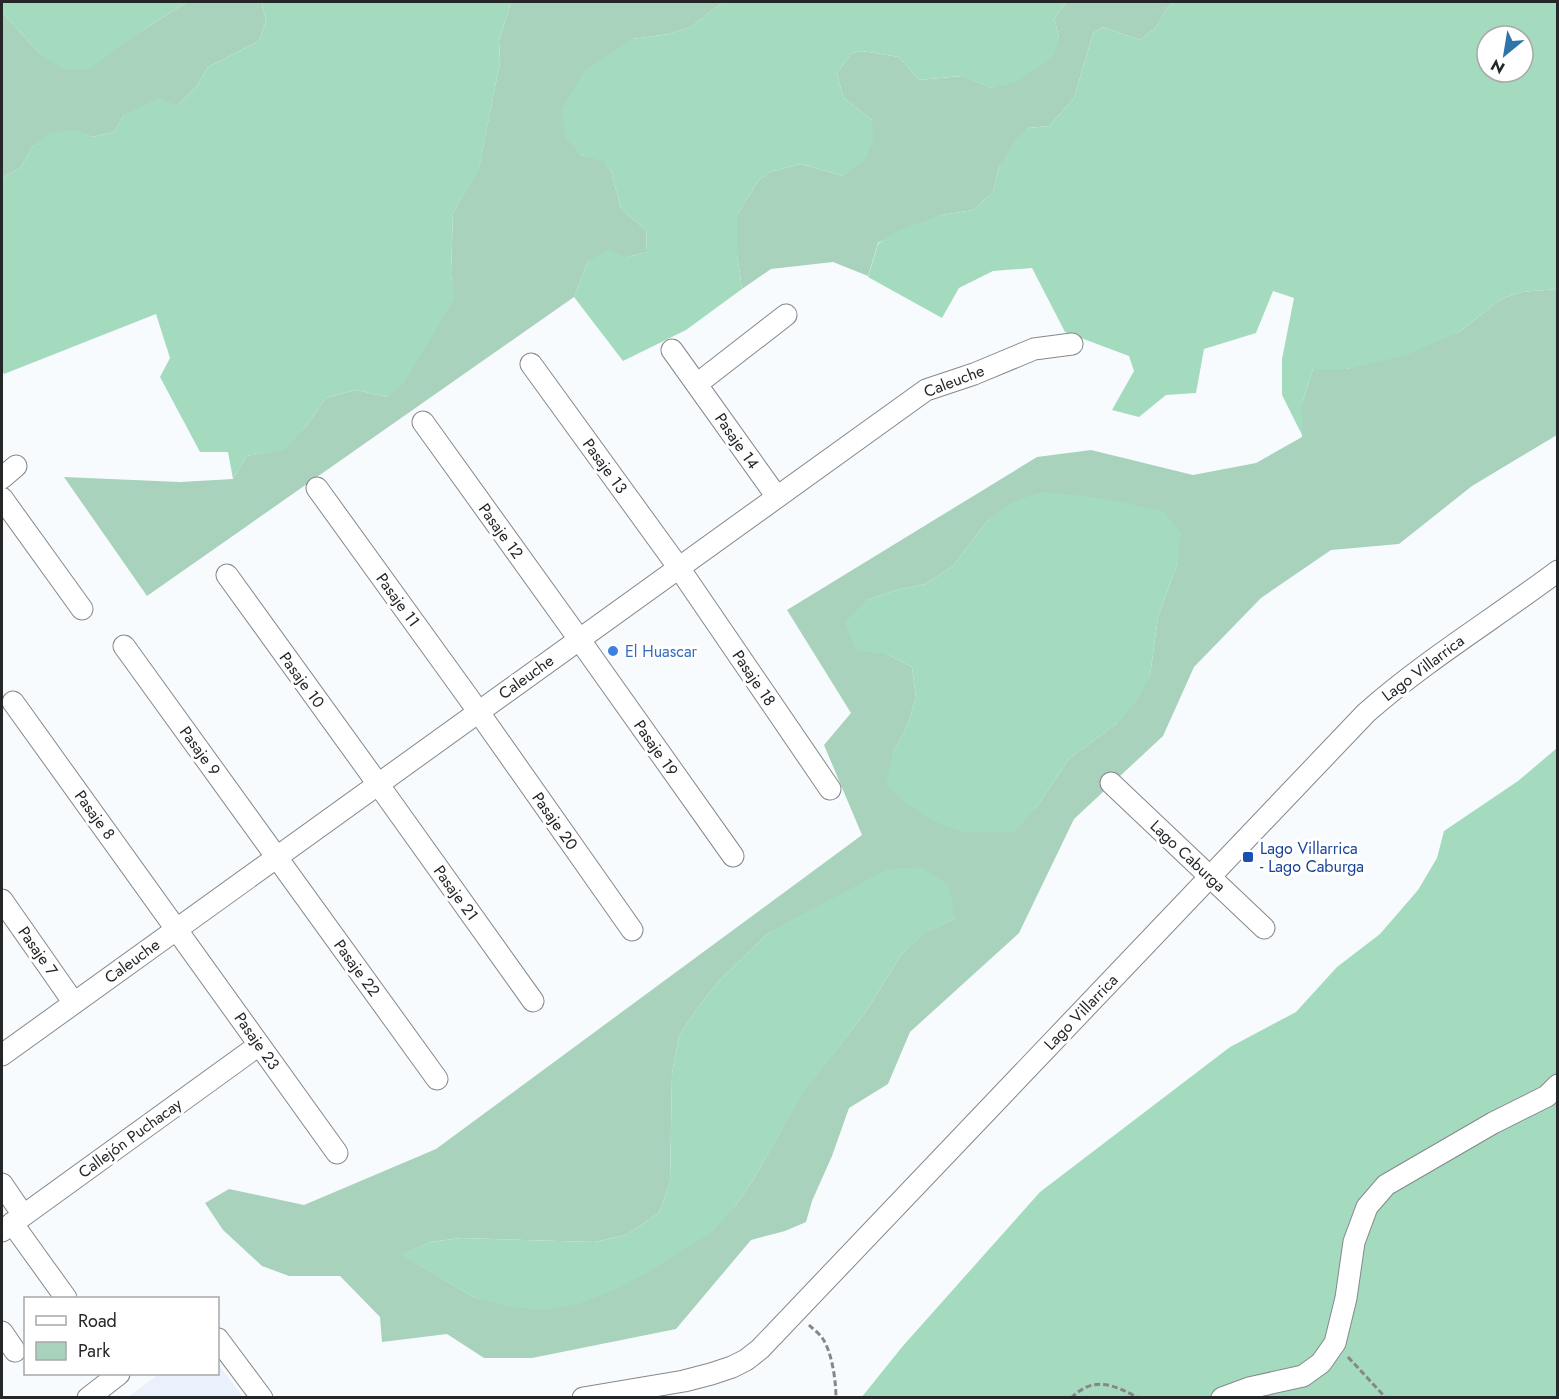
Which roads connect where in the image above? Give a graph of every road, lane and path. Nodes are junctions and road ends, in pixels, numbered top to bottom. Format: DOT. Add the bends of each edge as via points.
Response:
graph roads {
  1 [pos="786,315"];
  2 [pos="1072,344"];
  3 [pos="672,350"];
  4 [pos="531,364"];
  5 [pos="697,384"];
  6 [pos="423,422"];
  7 [pos="317,488"];
  8 [pos="777,497"];
  9 [pos="2,498"];
  10 [pos="679,568"];
  11 [pos="1557,571"];
  12 [pos="227,575"];
  13 [pos="82,609"];
  14 [pos="579,639"];
  15 [pos="124,646"];
  16 [pos="13,702"];
  17 [pos="478,712"];
  18 [pos="1111,783"];
  19 [pos="378,784"];
  20 [pos="830,789"];
  21 [pos="733,856"];
  22 [pos="277,857"];
  23 [pos="1210,877"];
  24 [pos="2,900"];
  25 [pos="1264,928"];
  26 [pos="177,929"];
  27 [pos="632,930"];
  28 [pos="533,1001"];
  29 [pos="74,1003"];
  30 [pos="260,1045"];
  31 [pos="2,1055"];
  32 [pos="437,1079"];
  33 [pos="1557,1085"];
  34 [pos="336,1153"];
  35 [pos="2,1184"];
  36 [pos="12,1223"];
  37 [pos="65,1297"];
  38 [pos="792,1315"];
  39 [pos="2,1332"];
  40 [pos="219,1340"];
  41 [pos="1335,1342"];
  42 [pos="15,1351"];
  43 [pos="118,1375"];
  44 [pos="590,1397"];
  45 [pos="87,1398"];
  46 [pos="262,1398"];
  47 [pos="836,1398"];
  48 [pos="1071,1398"];
  49 [pos="1139,1398"];
  50 [pos="1222,1398"];
  51 [pos="1386,1398"];
  1 -- 5 [label="street"];
  2 -- 8 [label="street, Caleuche" via="1034,349 926,390"];
  3 -- 5 [label="street, Pasaje 14"];
  4 -- 10 [label="street, Pasaje 13"];
  5 -- 8 [label="street, Pasaje 14"];
  6 -- 14 [label="street, Pasaje 12"];
  7 -- 17 [label="street, Pasaje 11"];
  8 -- 10 [label="street, Caleuche"];
  9 -- 13 [label="street"];
  10 -- 14 [label="street, Caleuche"];
  10 -- 20 [label="street, Pasaje 18"];
  11 -- 23 [label="street, Lago Villarrica" via="1373,706"];
  12 -- 19 [label="street, Pasaje 10"];
  14 -- 17 [label="street, Caleuche"];
  14 -- 21 [label="street, Pasaje 19"];
  15 -- 22 [label="street, Pasaje 9"];
  16 -- 26 [label="street, Pasaje 8"];
  17 -- 19 [label="street, Caleuche"];
  17 -- 27 [label="street, Pasaje 20"];
  18 -- 23 [label="street, Lago Caburga"];
  19 -- 22 [label="street, Caleuche"];
  19 -- 28 [label="street, Pasaje 21"];
  22 -- 26 [label="street, Caleuche"];
  22 -- 32 [label="street, Pasaje 22"];
  23 -- 25 [label="street, Lago Caburga"];
  23 -- 38 [label="street, Lago Villarrica"];
  24 -- 29 [label="street, Pasaje 7"];
  26 -- 29 [label="street, Caleuche"];
  26 -- 30 [label="street, Pasaje 23"];
  29 -- 31 [label="street, Caleuche"];
  30 -- 34 [label="street, Pasaje 23"];
  30 -- 36 [label="street, Callejón Puchacay"];
  33 -- 41 [label="street" via="1546,1096 1386,1185 1367,1207 1354,1242"];
  35 -- 36 [label="street"];
  36 -- 37 [label="street"];
  38 -- 44 [label="street, Lago Villarrica" via="760,1349 732,1367 684,1381"];
  38 -- 47 [label="path" via="823,1339 836,1383"];
  39 -- 42 [label="street"];
  40 -- 46 [label="street"];
  41 -- 50 [label="street" via="1320,1363 1303,1376"];
  41 -- 51 [label="path"];
  43 -- 45 [label="street"];
  48 -- 49 [label="path" via="1088,1386 1107,1384"];
}
